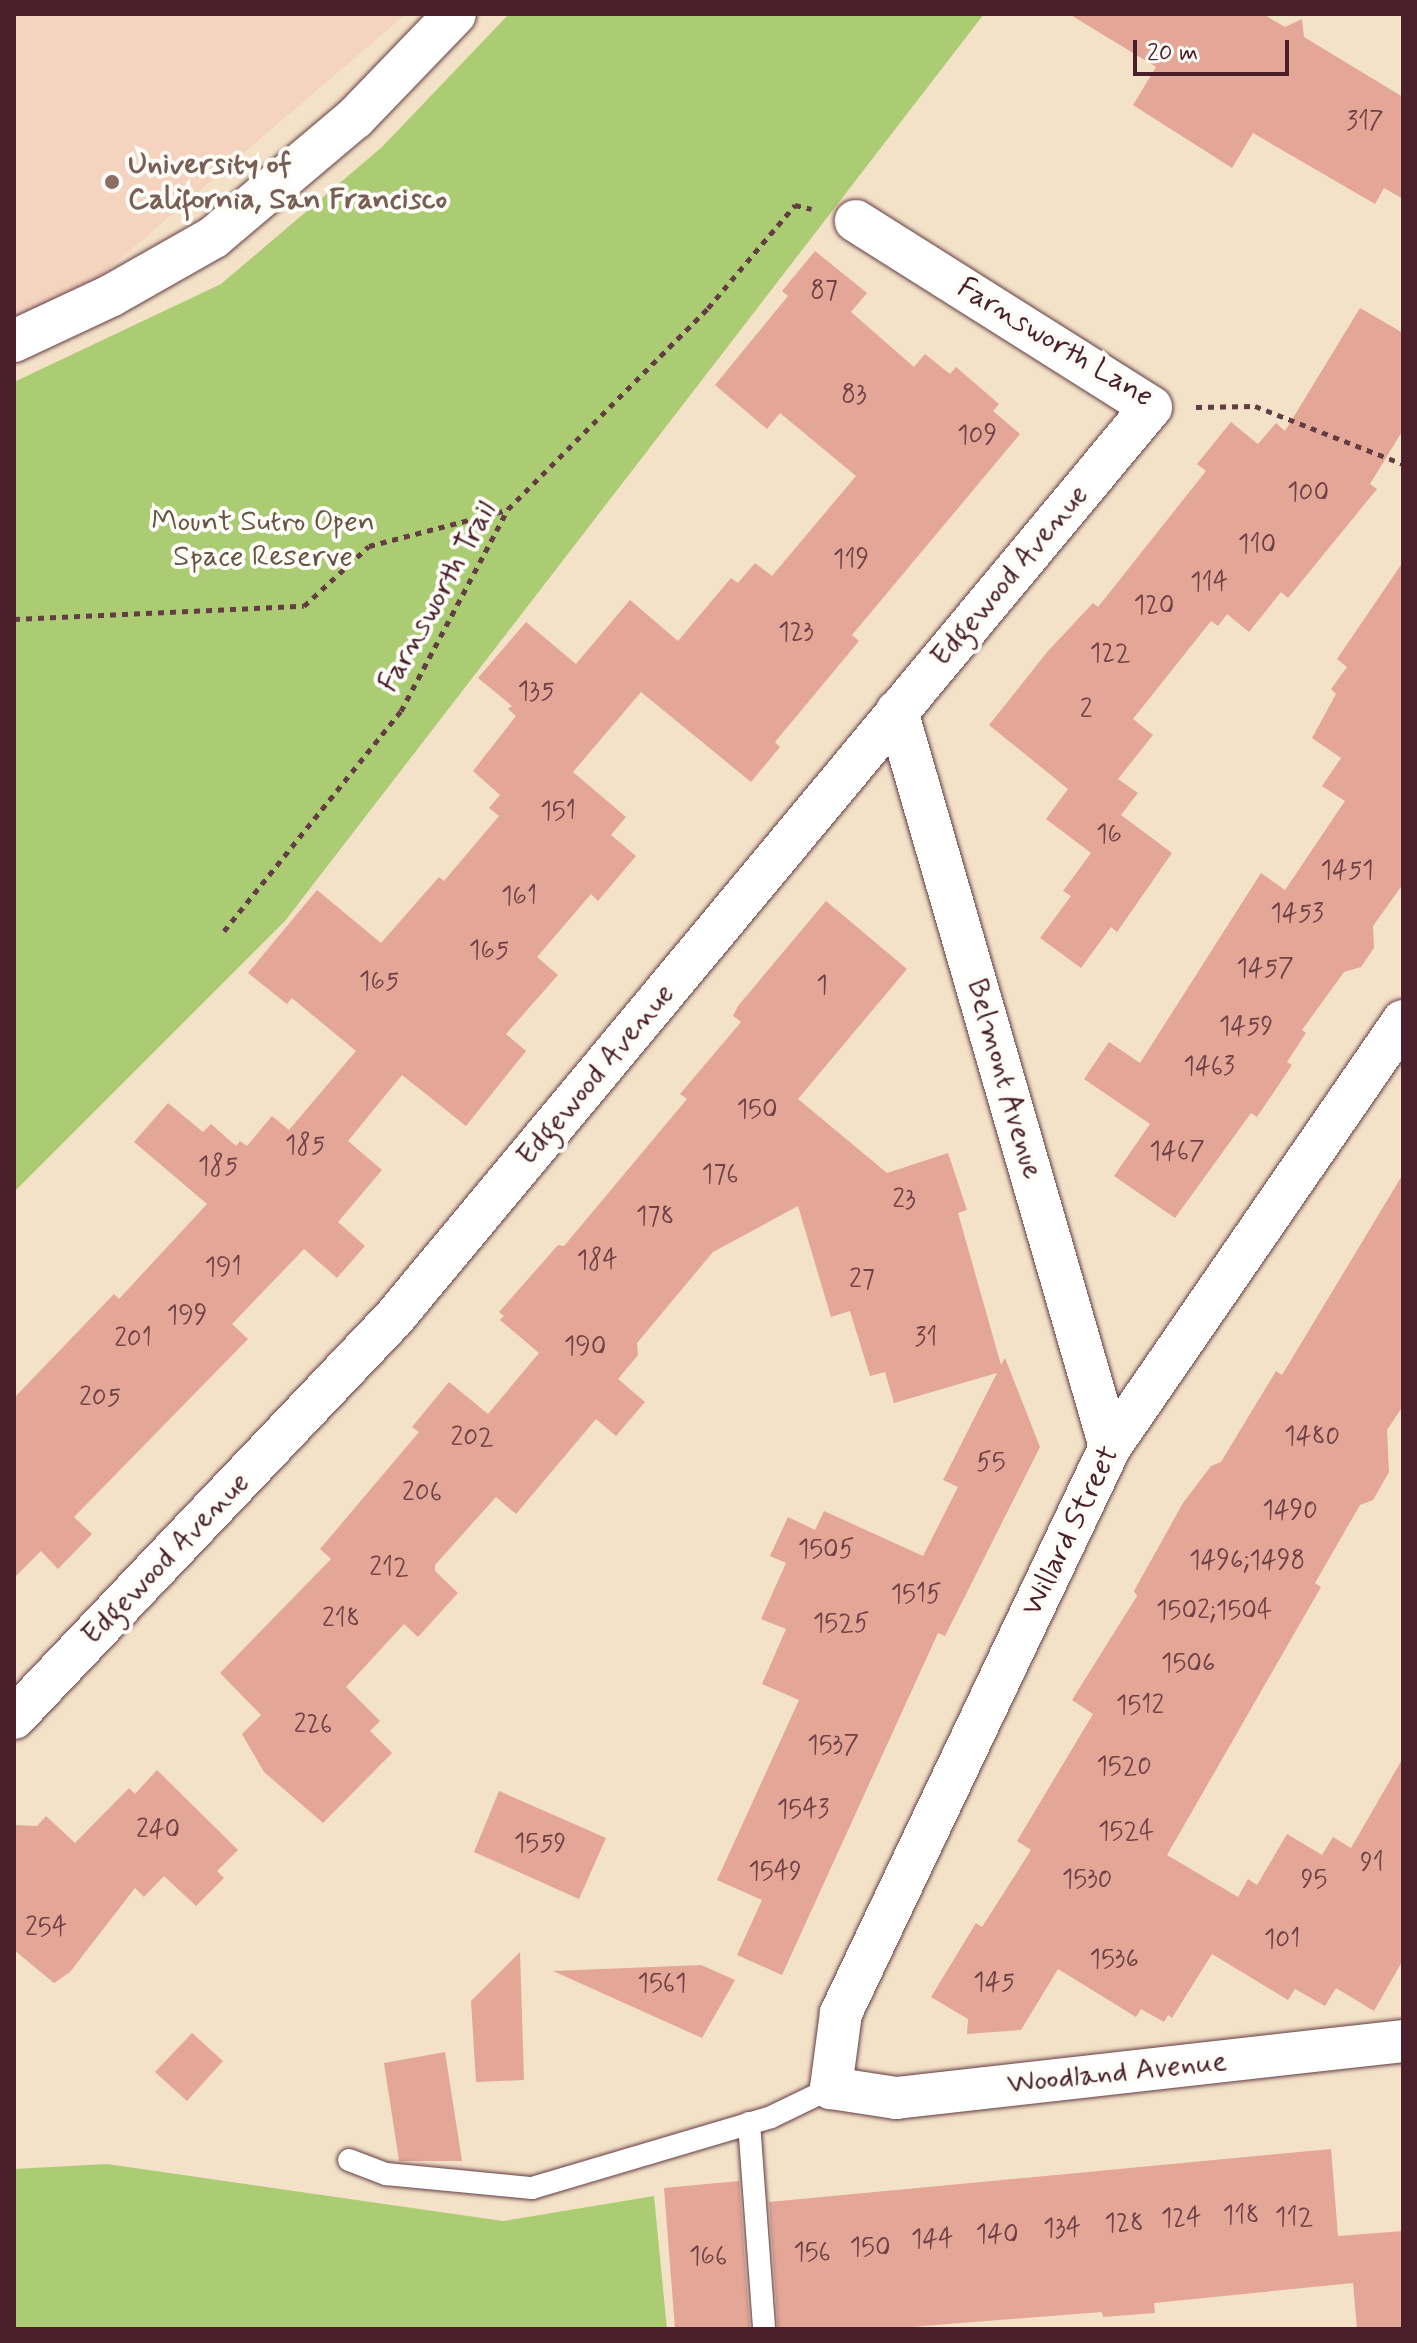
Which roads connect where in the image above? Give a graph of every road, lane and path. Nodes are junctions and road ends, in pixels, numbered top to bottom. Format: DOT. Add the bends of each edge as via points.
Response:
graph roads {
  1 [pos="455,14"];
  2 [pos="856,221"];
  3 [pos="14,341"];
  4 [pos="1151,407"];
  5 [pos="1403,464"];
  6 [pos="508,509"];
  7 [pos="14,619"];
  8 [pos="897,711"];
  9 [pos="224,931"];
  10 [pos="1403,1021"];
  11 [pos="1110,1447"];
  12 [pos="14,1718"];
  13 [pos="1403,2041"];
  14 [pos="831,2088"];
  15 [pos="749,2123"];
  16 [pos="349,2160"];
  17 [pos="764,2329"];
  1 -- 3 [label="street" via="355,118 214,237 112,295"];
  2 -- 4 [label="street, Farnsworth Lane"];
  2 -- 6 [label="path, Farnsworth Trail" via="795,205 708,308"];
  4 -- 5 [label="path, Farnsworth Lane" via="1255,406"];
  4 -- 8 [label="street, Edgewood Avenue"];
  6 -- 7 [label="path" via="369,546 304,606"];
  6 -- 9 [label="path, Farnsworth Trail" via="401,711"];
  8 -- 11 [label="street, Belmont Avenue"];
  8 -- 12 [label="street, Edgewood Avenue" via="358,1359"];
  10 -- 11 [label="street, Willard Street"];
  11 -- 14 [label="street, Willard Street" via="841,2013"];
  13 -- 14 [label="street, Woodland Avenue" via="896,2098"];
  14 -- 15 [label="lane"];
  15 -- 16 [label="lane" via="532,2188 386,2174"];
  15 -- 17 [label="lane"];
}
